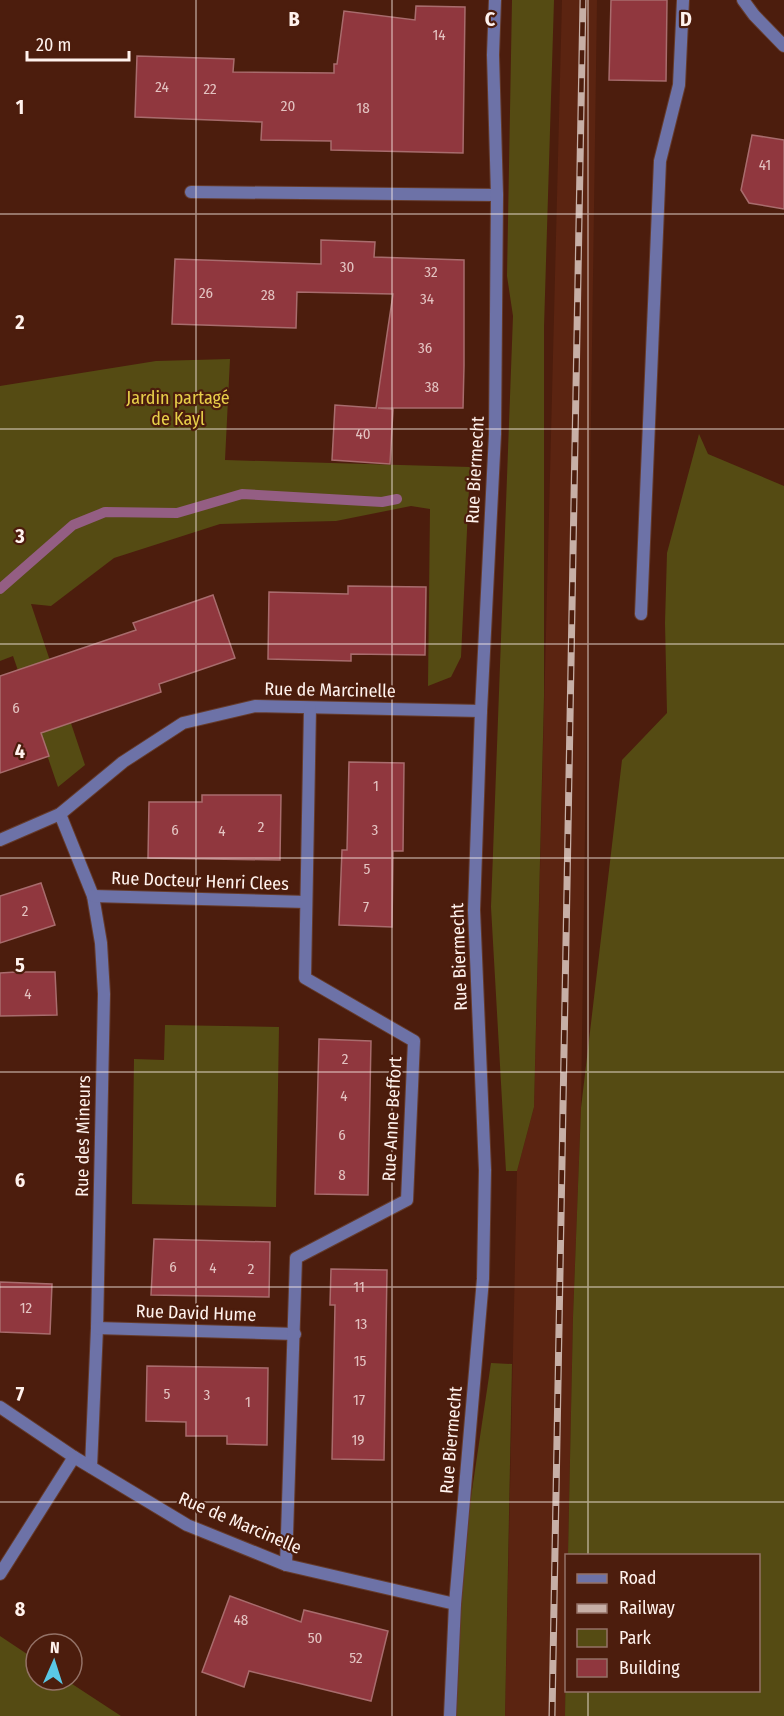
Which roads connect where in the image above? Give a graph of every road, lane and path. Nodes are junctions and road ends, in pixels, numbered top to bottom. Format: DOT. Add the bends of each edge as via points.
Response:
graph roads {
  1 [pos="495,0"];
  2 [pos="682,0"];
  3 [pos="744,0"];
  4 [pos="784,46"];
  5 [pos="190,192"];
  6 [pos="497,195"];
  7 [pos="641,614"];
  8 [pos="310,708"];
  9 [pos="481,711"];
  10 [pos="60,814"];
  11 [pos="0,840"];
  12 [pos="93,896"];
  13 [pos="306,902"];
  14 [pos="97,1328"];
  15 [pos="295,1334"];
  16 [pos="0,1407"];
  17 [pos="74,1457"];
  18 [pos="91,1467"];
  19 [pos="286,1565"];
  20 [pos="0,1574"];
  21 [pos="455,1604"];
  22 [pos="450,1716"];
  1 -- 6 [label="street, Rue Biermecht"];
  2 -- 7 [label="street" via="679,85 660,161"];
  3 -- 4 [label="street"];
  5 -- 6 [label="street"];
  6 -- 9 [label="street, Rue Biermecht" via="495,434"];
  8 -- 9 [label="street, Rue de Marcinelle"];
  8 -- 10 [label="street, Rue de Marcinelle" via="255,706 183,723 123,762"];
  8 -- 13 [label="street, Rue Anne Beffort"];
  9 -- 21 [label="street, Rue Biermecht" via="474,910 485,1170 483,1279"];
  10 -- 11 [label="street, Rue de Marcinelle"];
  10 -- 12 [label="street, Rue des Mineurs"];
  12 -- 13 [label="street, Rue Docteur Henri Clees"];
  12 -- 14 [label="street, Rue des Mineurs" via="104,994"];
  13 -- 15 [label="street, Rue Anne Beffort" via="305,978 414,1041 407,1200 296,1257"];
  14 -- 15 [label="street, Rue David Hume"];
  14 -- 18 [label="street, Rue des Mineurs"];
  15 -- 19 [label="street, Rue Anne Beffort"];
  16 -- 17 [label="street, Rue de Marcinelle"];
  17 -- 18 [label="street, Rue de Marcinelle"];
  17 -- 20 [label="street"];
  18 -- 19 [label="street, Rue de Marcinelle" via="187,1525"];
  19 -- 21 [label="street, Rue de Marcinelle"];
  21 -- 22 [label="street, Rue Biermecht"];
}
